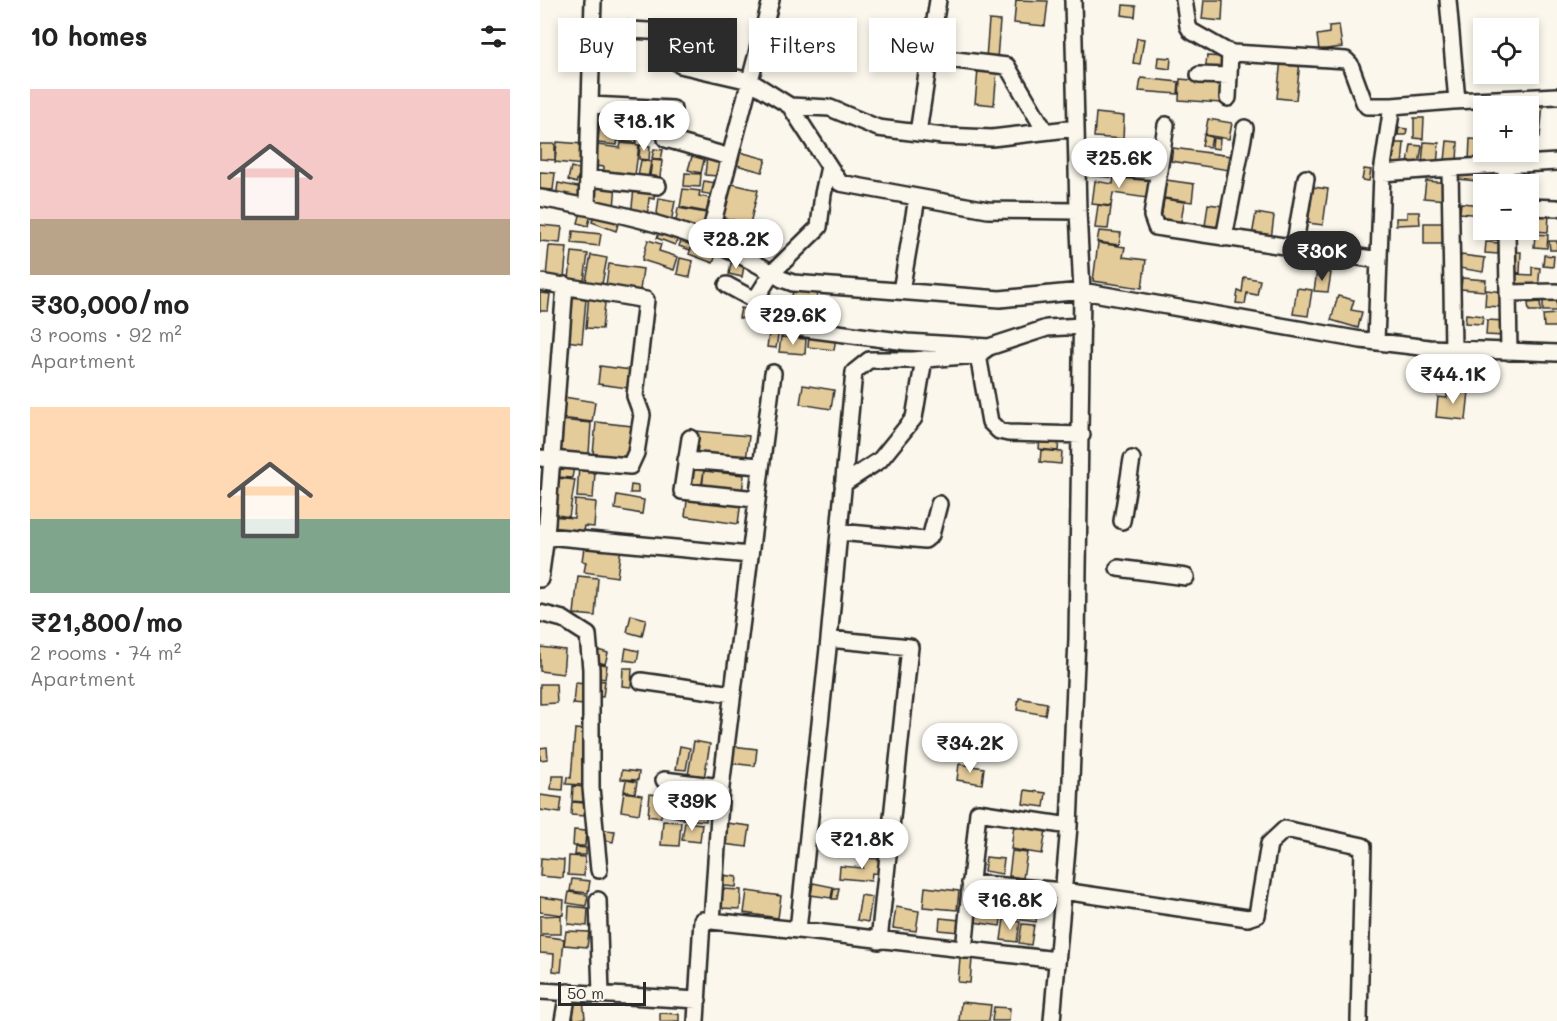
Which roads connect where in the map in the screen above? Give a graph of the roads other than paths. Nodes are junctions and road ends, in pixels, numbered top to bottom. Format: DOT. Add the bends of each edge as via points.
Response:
graph roads {
  1 [pos="593,0"];
  2 [pos="771,0"];
  3 [pos="938,0"];
  4 [pos="1073,0"];
  5 [pos="1184,0"];
  6 [pos="1448,0"];
  7 [pos="592,18"];
  8 [pos="935,18"];
  9 [pos="636,30"];
  10 [pos="1230,52"];
  11 [pos="956,60"];
  12 [pos="591,72"];
  13 [pos="928,72"];
  14 [pos="1199,75"];
  15 [pos="1229,76"];
  16 [pos="750,81"];
  17 [pos="1557,96"];
  18 [pos="1228,98"];
  19 [pos="1457,101"];
  20 [pos="590,105"];
  21 [pos="790,106"];
  22 [pos="1392,106"];
  23 [pos="1166,125"];
  24 [pos="1076,128"];
  25 [pos="1245,128"];
  26 [pos="1046,131"];
  27 [pos="918,133"];
  28 [pos="730,157"];
  29 [pos="1557,162"];
  30 [pos="1077,165"];
  31 [pos="1506,165"];
  32 [pos="829,167"];
  33 [pos="1450,168"];
  34 [pos="1160,172"];
  35 [pos="1382,173"];
  36 [pos="1506,174"];
  37 [pos="588,178"];
  38 [pos="1306,178"];
  39 [pos="658,186"];
  40 [pos="540,198"];
  41 [pos="917,198"];
  42 [pos="587,207"];
  43 [pos="1539,207"];
  44 [pos="1557,208"];
  45 [pos="1078,211"];
  46 [pos="1224,238"];
  47 [pos="1507,240"];
  48 [pos="708,241"];
  49 [pos="1294,248"];
  50 [pos="1379,260"];
  51 [pos="772,273"];
  52 [pos="540,282"];
  53 [pos="565,285"];
  54 [pos="728,285"];
  55 [pos="901,291"];
  56 [pos="1082,291"];
  57 [pos="1557,292"];
  58 [pos="1508,293"];
  59 [pos="755,300"];
  60 [pos="1082,326"];
  61 [pos="1376,342"];
  62 [pos="1453,349"];
  63 [pos="984,351"];
  64 [pos="1509,352"];
  65 [pos="1557,353"];
  66 [pos="924,359"];
  67 [pos="773,373"];
  68 [pos="1082,435"];
  69 [pos="690,438"];
  70 [pos="546,459"];
  71 [pos="1132,459"];
  72 [pos="686,460"];
  73 [pos="760,466"];
  74 [pos="843,484"];
  75 [pos="756,499"];
  76 [pos="939,504"];
  77 [pos="1122,521"];
  78 [pos="839,532"];
  79 [pos="543,536"];
  80 [pos="750,555"];
  81 [pos="1118,568"];
  82 [pos="1186,577"];
  83 [pos="540,579"];
  84 [pos="540,613"];
  85 [pos="829,639"];
  86 [pos="641,681"];
  87 [pos="732,694"];
  88 [pos="664,780"];
  89 [pos="721,788"];
  90 [pos="1069,826"];
  91 [pos="599,870"];
  92 [pos="970,883"];
  93 [pos="1063,891"];
  94 [pos="598,900"];
  95 [pos="712,921"];
  96 [pos="798,930"];
  97 [pos="879,941"];
  98 [pos="963,950"];
  99 [pos="1056,960"];
  100 [pos="540,991"];
  101 [pos="568,992"];
  102 [pos="601,994"];
  103 [pos="698,1000"];
  104 [pos="563,1021"];
  105 [pos="696,1021"];
  106 [pos="1052,1021"];
  107 [pos="1359,1021"];
  1 -- 7 [label="street"];
  2 -- 16 [label="street"];
  3 -- 8 [label="street"];
  4 -- 24 [label="street"];
  5 -- 10 [label="street" via="1191,31"];
  6 -- 19 [label="street"];
  9 -- 16 [label="street" via="686,33 680,65"];
  10 -- 15 [label="street"];
  10 -- 22 [label="street" via="1346,60 1367,106"];
  11 -- 26 [label="street" via="1007,66"];
  12 -- 20 [label="street"];
  13 -- 27 [label="street"];
  14 -- 15 [label="street"];
  15 -- 18 [label="street"];
  16 -- 21 [label="street"];
  16 -- 28 [label="street"];
  17 -- 19 [label="street"];
  19 -- 22 [label="street"];
  20 -- 28 [label="street" via="673,109 666,140"];
  20 -- 37 [label="street"];
  21 -- 27 [label="street" via="830,108 878,128"];
  21 -- 32 [label="street"];
  22 -- 35 [label="street"];
  23 -- 34 [label="street"];
  24 -- 26 [label="street"];
  24 -- 30 [label="street"];
  25 -- 46 [label="street"];
  26 -- 27 [label="street" via="992,138"];
  28 -- 48 [label="street"];
  29 -- 31 [label="street"];
  30 -- 34 [label="street"];
  30 -- 45 [label="street"];
  31 -- 33 [label="street"];
  31 -- 36 [label="street"];
  32 -- 41 [label="street" via="840,183"];
  32 -- 51 [label="street" via="819,227"];
  33 -- 35 [label="street"];
  33 -- 62 [label="street"];
  34 -- 46 [label="street" via="1152,216 1156,227"];
  35 -- 50 [label="street"];
  37 -- 39 [label="street"];
  37 -- 42 [label="street"];
  38 -- 49 [label="street"];
  40 -- 42 [label="street"];
  41 -- 45 [label="street" via="988,210"];
  41 -- 55 [label="street"];
  42 -- 48 [label="street"];
  43 -- 44 [label="street"];
  45 -- 56 [label="street"];
  46 -- 49 [label="street"];
  47 -- 58 [label="street"];
  48 -- 51 [label="street"];
  49 -- 50 [label="street"];
  50 -- 61 [label="street"];
  51 -- 55 [label="street" via="793,283"];
  51 -- 59 [label="street"];
  52 -- 53 [label="street"];
  53 -- 70 [label="street"];
  53 -- 70 [label="street" via="646,300 635,396 642,415 630,466"];
  54 -- 59 [label="street"];
  55 -- 56 [label="street" via="1000,299"];
  56 -- 60 [label="street"];
  56 -- 61 [label="street"];
  57 -- 58 [label="street"];
  58 -- 64 [label="street"];
  59 -- 63 [label="street" via="799,328"];
  60 -- 63 [label="street" via="1047,328"];
  60 -- 68 [label="street"];
  61 -- 62 [label="street"];
  62 -- 64 [label="street"];
  63 -- 66 [label="street"];
  63 -- 68 [label="street" via="990,422 999,431"];
  64 -- 65 [label="street"];
  66 -- 74 [label="street" via="914,418 880,460"];
  66 -- 74 [label="street" via="869,360 854,372"];
  67 -- 73 [label="street"];
  68 -- 90 [label="street"];
  69 -- 72 [label="street"];
  70 -- 79 [label="street"];
  71 -- 77 [label="street"];
  72 -- 73 [label="street"];
  72 -- 75 [label="street" via="682,490"];
  73 -- 75 [label="street"];
  74 -- 78 [label="street"];
  75 -- 80 [label="street"];
  76 -- 78 [label="street" via="931,535 925,540"];
  78 -- 85 [label="street"];
  79 -- 80 [label="street"];
  79 -- 83 [label="street"];
  80 -- 87 [label="street"];
  81 -- 82 [label="street"];
  84 -- 91 [label="street" via="563,618 588,635 591,788"];
  85 -- 96 [label="street"];
  85 -- 97 [label="street" via="910,647"];
  86 -- 87 [label="street"];
  87 -- 89 [label="street"];
  88 -- 89 [label="street"];
  89 -- 95 [label="street"];
  90 -- 92 [label="street" via="978,812"];
  90 -- 93 [label="street"];
  92 -- 93 [label="street"];
  92 -- 98 [label="street"];
  93 -- 99 [label="street"];
  93 -- 107 [label="street" via="1248,918 1257,915 1269,844 1285,829 1363,846"];
  94 -- 102 [label="street"];
  95 -- 96 [label="street"];
  95 -- 103 [label="street" via="702,920"];
  96 -- 97 [label="street"];
  97 -- 98 [label="street"];
  98 -- 99 [label="street"];
  99 -- 106 [label="street"];
  100 -- 101 [label="street"];
  101 -- 102 [label="street"];
  101 -- 104 [label="street"];
  102 -- 103 [label="street"];
  103 -- 105 [label="street"];
}
